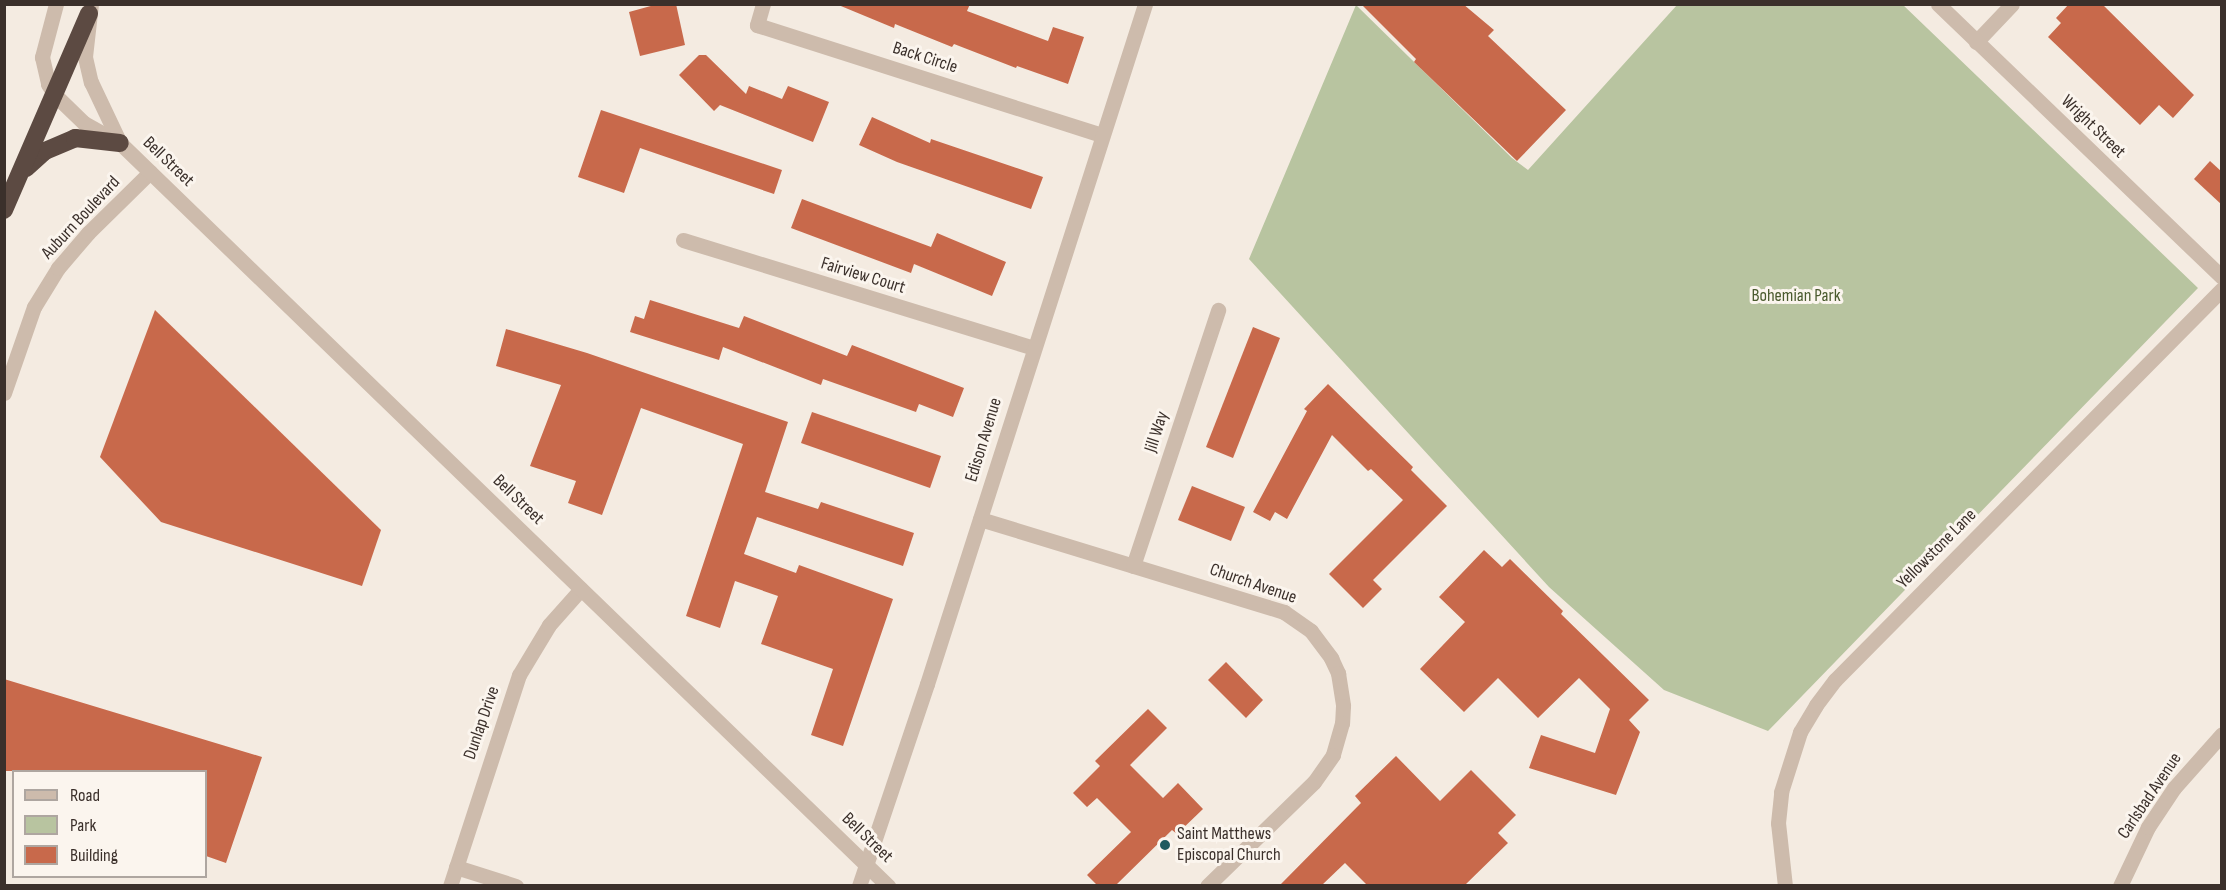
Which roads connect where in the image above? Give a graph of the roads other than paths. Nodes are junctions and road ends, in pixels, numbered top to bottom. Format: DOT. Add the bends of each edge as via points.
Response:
graph roads {
  1 [pos="56,4"];
  2 [pos="763,4"];
  3 [pos="1145,4"];
  4 [pos="1938,4"];
  5 [pos="2012,4"];
  6 [pos="90,9"];
  7 [pos="1976,42"];
  8 [pos="56,95"];
  9 [pos="1101,135"];
  10 [pos="120,143"];
  11 [pos="150,172"];
  12 [pos="21,174"];
  13 [pos="4,210"];
  14 [pos="683,240"];
  15 [pos="2222,277"];
  16 [pos="2222,289"];
  17 [pos="1218,310"];
  18 [pos="1033,348"];
  19 [pos="4,393"];
  20 [pos="980,519"];
  21 [pos="1133,566"];
  22 [pos="581,589"];
  23 [pos="2222,734"];
  24 [pos="866,865"];
  25 [pos="456,867"];
  26 [pos="450,885"];
  27 [pos="516,885"];
  28 [pos="860,885"];
  29 [pos="888,885"];
  30 [pos="1207,885"];
  31 [pos="1785,885"];
  32 [pos="2120,885"];
  1 -- 8 [label="street" via="42,57 48,84"];
  2 -- 9 [label="street, Back Circle" via="757,25"];
  3 -- 9 [label="street, Edison Avenue"];
  4 -- 7 [label="street, Wright Street"];
  5 -- 7 [label="street"];
  6 -- 8 [label="highway"];
  6 -- 10 [label="street, Bell Street" via="85,57"];
  7 -- 15 [label="street, Wright Street"];
  8 -- 10 [label="street, Bell Street" via="84,123"];
  8 -- 12 [label="highway"];
  9 -- 18 [label="street, Edison Avenue"];
  10 -- 11 [label="street, Bell Street"];
  10 -- 12 [label="highway" via="75,138 45,151"];
  11 -- 19 [label="street, Auburn Boulevard" via="58,268 34,308"];
  11 -- 22 [label="street, Bell Street"];
  12 -- 13 [label="highway"];
  14 -- 18 [label="street, Fairview Court"];
  16 -- 31 [label="street, Yellowstone Lane" via="1835,680 1816,705 1800,732 1781,792 1778,823"];
  17 -- 21 [label="street, Jill Way"];
  18 -- 20 [label="street, Edison Avenue"];
  20 -- 21 [label="street, Church Avenue"];
  20 -- 24 [label="street, Edison Avenue"];
  21 -- 30 [label="street, Church Avenue" via="1284,612 1311,631 1331,658 1342,690 1342,723 1333,755 1324,769"];
  22 -- 24 [label="street, Bell Street"];
  22 -- 25 [label="street, Dunlap Drive" via="549,625 519,675"];
  23 -- 32 [label="street, Carlsbad Avenue" via="2174,788 2148,827"];
  24 -- 28 [label="street, Edison Avenue"];
  24 -- 29 [label="street, Bell Street"];
  25 -- 26 [label="street, Dunlap Drive"];
  25 -- 27 [label="street"];
}
